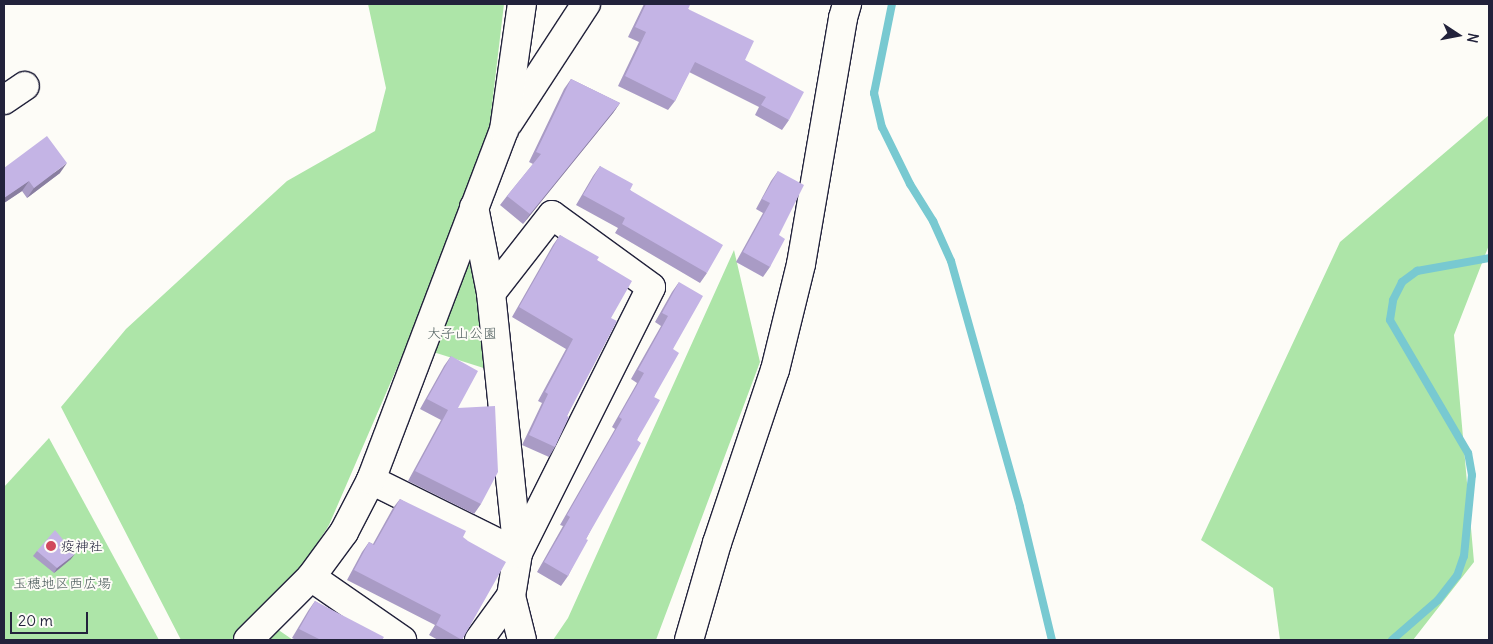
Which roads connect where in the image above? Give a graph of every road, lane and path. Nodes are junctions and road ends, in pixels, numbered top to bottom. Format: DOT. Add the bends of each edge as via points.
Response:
graph roads {
  1 [pos="522,4"];
  2 [pos="586,4"];
  3 [pos="848,4"];
  4 [pos="504,130"];
  5 [pos="474,208"];
  6 [pos="491,293"];
  7 [pos="371,480"];
  8 [pos="518,554"];
  9 [pos="311,577"];
  10 [pos="511,596"];
  11 [pos="248,640"];
  12 [pos="402,640"];
  13 [pos="479,640"];
  14 [pos="522,640"];
  15 [pos="689,640"];
  1 -- 4 [label="street"];
  2 -- 4 [label="street"];
  3 -- 15 [label="street" via="801,264 775,370 717,543"];
  4 -- 5 [label="street"];
  5 -- 6 [label="street"];
  5 -- 7 [label="street"];
  6 -- 8 [label="street"];
  6 -- 8 [label="street" via="552,215 651,288"];
  7 -- 8 [label="street"];
  7 -- 9 [label="street" via="344,532"];
  8 -- 10 [label="street"];
  9 -- 11 [label="street"];
  9 -- 12 [label="street"];
  10 -- 13 [label="street"];
  10 -- 14 [label="street"];
}
